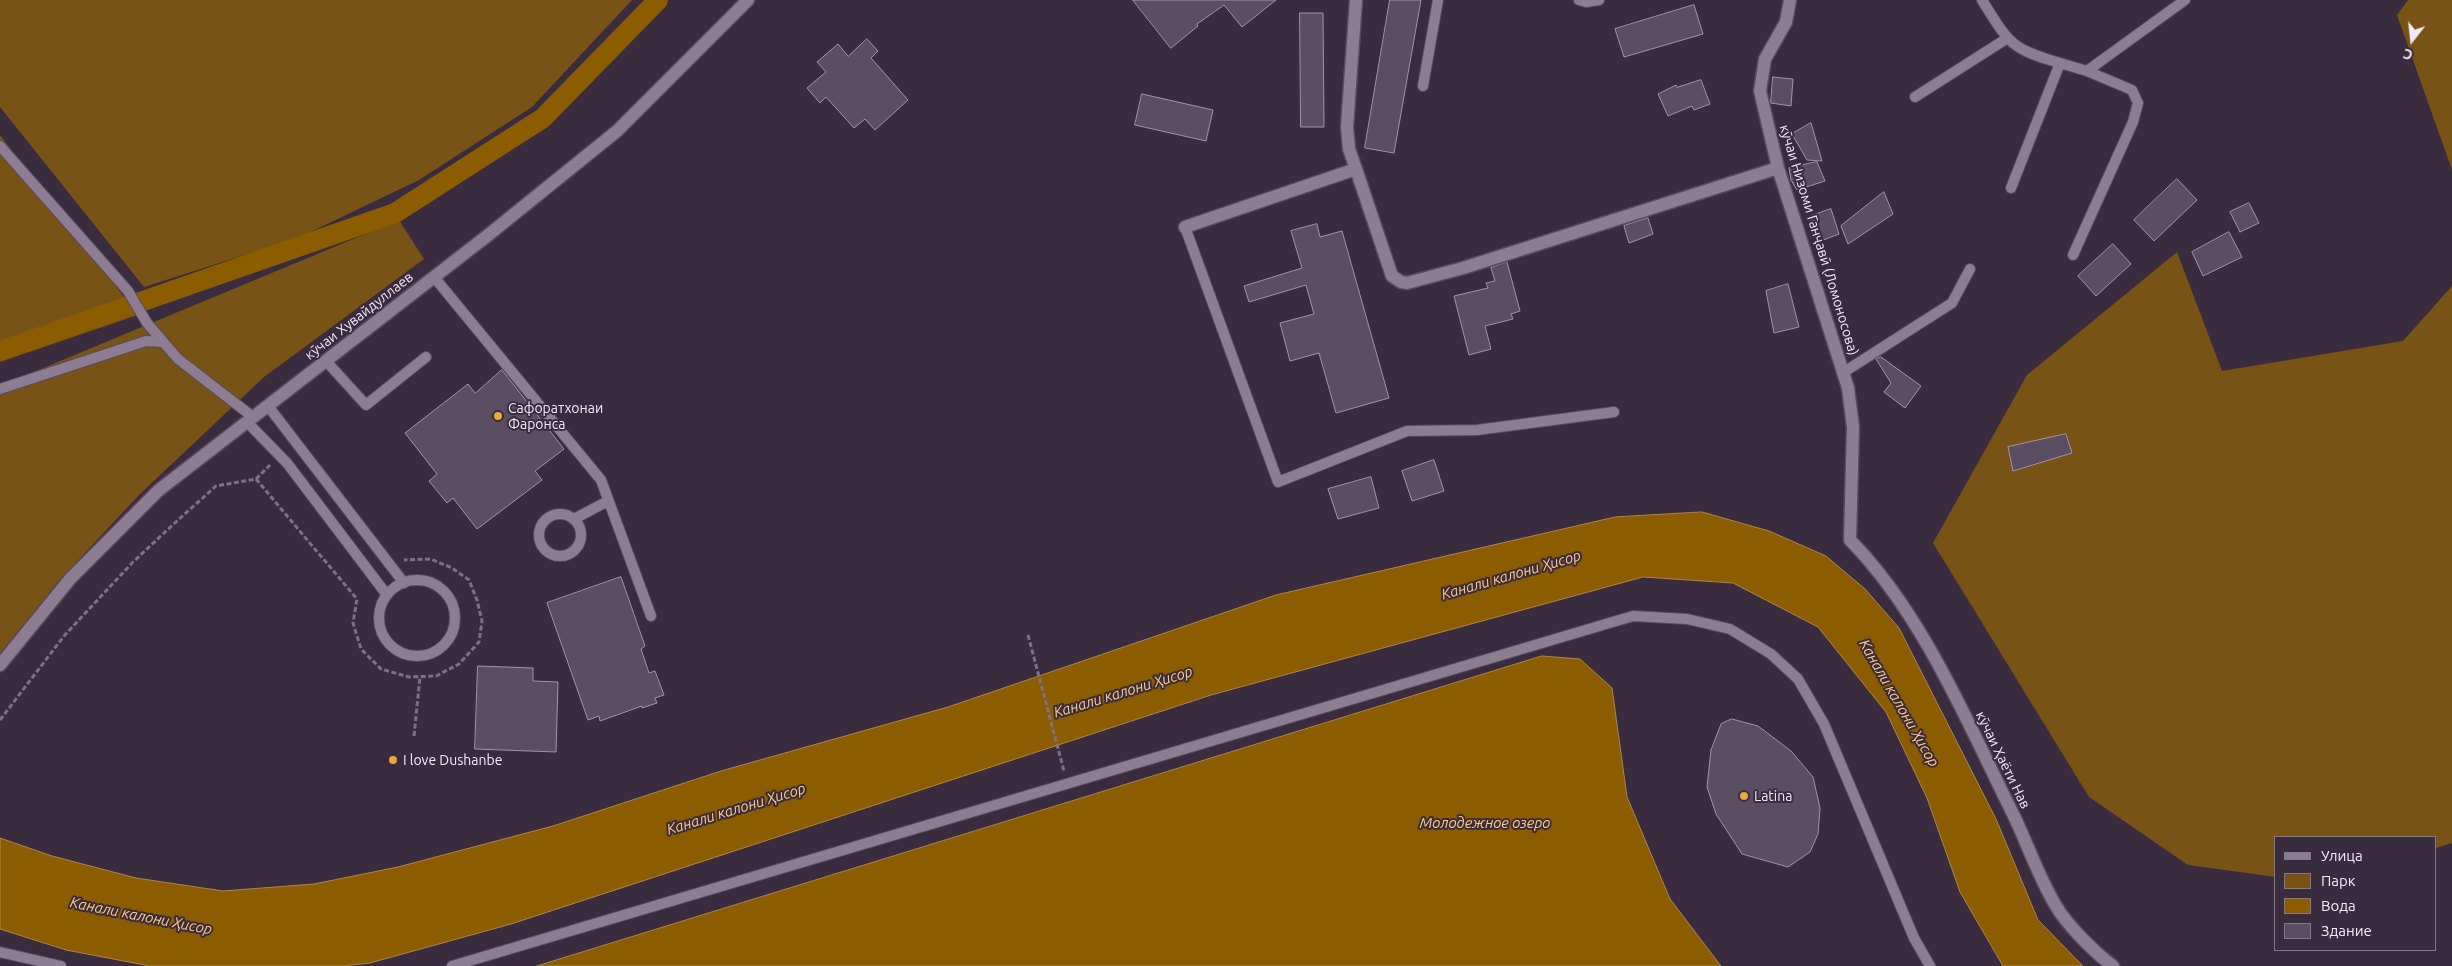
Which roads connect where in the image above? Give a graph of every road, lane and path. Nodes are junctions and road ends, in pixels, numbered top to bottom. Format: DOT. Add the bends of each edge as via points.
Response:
graph roads {
  1 [pos="748,0"];
  2 [pos="1356,0"];
  3 [pos="1438,0"];
  4 [pos="1579,0"];
  5 [pos="1598,0"];
  6 [pos="1790,0"];
  7 [pos="1982,0"];
  8 [pos="2185,0"];
  9 [pos="2006,39"];
  10 [pos="2060,63"];
  11 [pos="2087,71"];
  12 [pos="1423,86"];
  13 [pos="1915,97"];
  14 [pos="0,146"];
  15 [pos="1778,168"];
  16 [pos="1356,169"];
  17 [pos="2011,188"];
  18 [pos="1185,227"];
  19 [pos="2073,255"];
  20 [pos="1970,269"];
  21 [pos="434,277"];
  22 [pos="163,342"];
  23 [pos="426,356"];
  24 [pos="326,361"];
  25 [pos="1844,372"];
  26 [pos="0,388"];
  27 [pos="268,406"];
  28 [pos="1614,412"];
  29 [pos="250,420"];
  30 [pos="256,479"];
  31 [pos="608,501"];
  32 [pos="574,519"];
  33 [pos="1871,562"];
  34 [pos="404,583"];
  35 [pos="387,595"];
  36 [pos="651,616"];
  37 [pos="1028,635"];
  38 [pos="0,665"];
  39 [pos="420,677"];
  40 [pos="0,720"];
  41 [pos="414,736"];
  42 [pos="1067,784"];
  43 [pos="0,952"];
  44 [pos="61,966"];
  45 [pos="452,966"];
  46 [pos="1930,966"];
  47 [pos="2113,966"];
  1 -- 21 [label="street, кӯчаи Хувайдуллаев" via="617,131"];
  2 -- 16 [label="street" via="1347,127 1349,149"];
  3 -- 12 [label="lane"];
  4 -- 5 [label="lane"];
  6 -- 15 [label="street, кӯчаи Низоми Ганҷавӣ (Ломоносова)" via="1786,22 1765,59 1760,91"];
  7 -- 9 [label="lane"];
  8 -- 11 [label="lane"];
  9 -- 10 [label="lane" via="2029,54"];
  9 -- 13 [label="lane"];
  10 -- 11 [label="lane"];
  10 -- 17 [label="lane"];
  11 -- 19 [label="lane" via="2132,90 2138,103 2133,122"];
  14 -- 22 [label="lane" via="128,292"];
  15 -- 16 [label="street" via="1407,283 1392,276"];
  15 -- 25 [label="street, кӯчаи Низоми Ганҷавӣ (Ломоносова)"];
  16 -- 18 [label="street"];
  18 -- 28 [label="lane" via="1278,482 1407,431 1477,430"];
  20 -- 25 [label="lane" via="1952,304"];
  21 -- 24 [label="street, кӯчаи Хувайдуллаев"];
  21 -- 31 [label="lane" via="601,480"];
  22 -- 26 [label="lane" via="146,341"];
  22 -- 29 [label="lane" via="178,359"];
  23 -- 24 [label="lane" via="366,405"];
  24 -- 27 [label="street, кӯчаи Хувайдуллаев"];
  25 -- 33 [label="street, кӯчаи Низоми Ганҷавӣ (Ломоносова)" via="1852,409 1850,540"];
  27 -- 29 [label="street, кӯчаи Хувайдуллаев"];
  27 -- 34 [label="lane"];
  29 -- 35 [label="lane" via="287,463"];
  29 -- 38 [label="street, кӯчаи Хувайдуллаев" via="159,490 70,579"];
  30 -- 40 [label="path" via="216,486 133,562 64,636"];
  31 -- 32 [label="lane"];
  31 -- 36 [label="lane"];
  32 -- 32 [label="lane" via="559,514 546,519 539,539 547,552 561,556 574,550 581,538 581,530"];
  33 -- 47 [label="street, кӯчаи Ҳаёти Нав" via="1907,614 1952,690 2056,906 2082,937"];
  34 -- 35 [label="lane"];
  34 -- 35 [label="lane" via="421,581 434,584 452,602 454,627 441,648 419,656 396,650 381,631 379,619"];
  37 -- 42 [label="path"];
  39 -- 41 [label="path"];
  42 -- 45 [label="lane"];
  42 -- 46 [label="lane" via="1633,616 1687,619 1730,629 1771,654 1798,679 1824,724 1914,938"];
  43 -- 44 [label="lane"];
}
